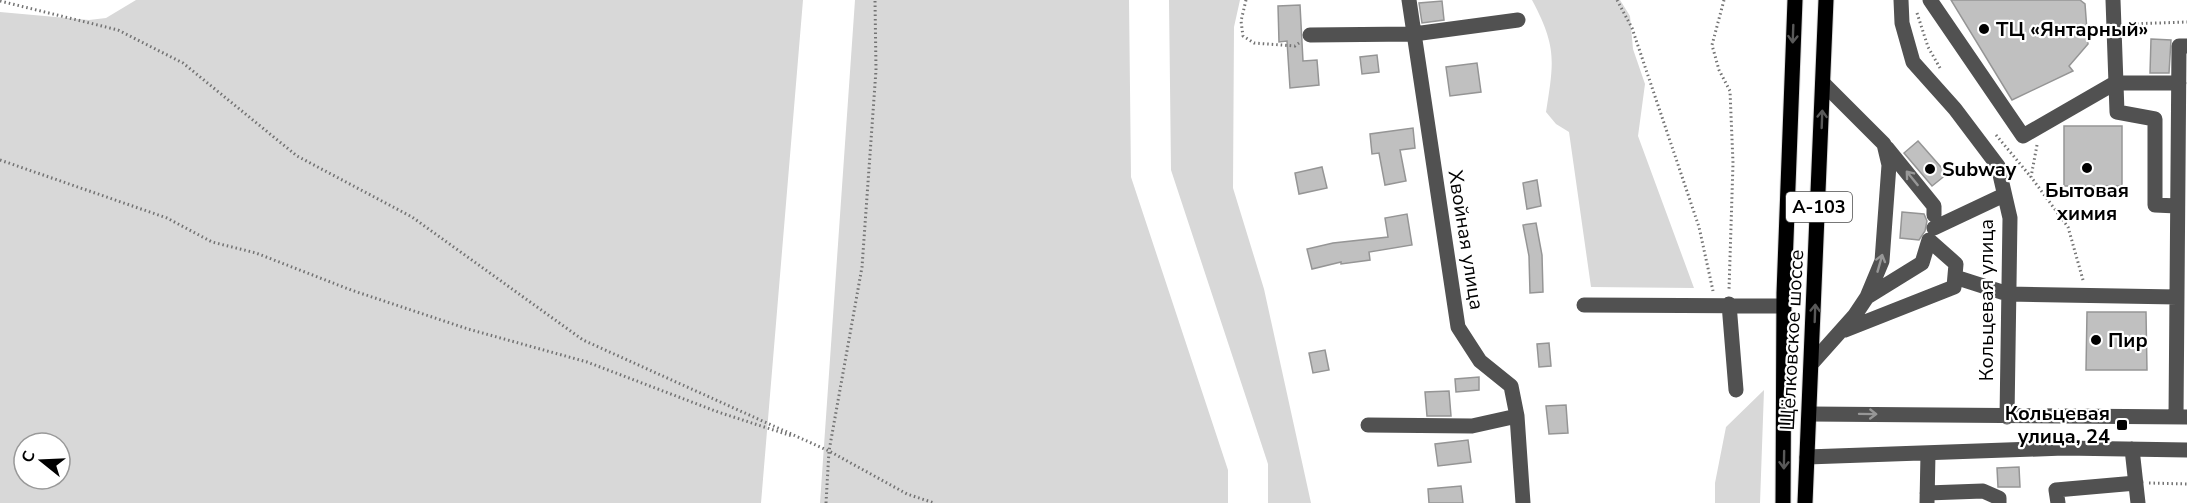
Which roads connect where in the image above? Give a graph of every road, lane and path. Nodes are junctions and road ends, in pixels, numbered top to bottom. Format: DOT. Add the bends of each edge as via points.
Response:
graph roads {
  1 [pos="875,0"];
  2 [pos="1246,0"];
  3 [pos="1409,0"];
  4 [pos="1617,0"];
  5 [pos="1724,0"];
  6 [pos="1795,0"];
  7 [pos="1826,0"];
  8 [pos="1901,0"];
  9 [pos="1930,0"];
  10 [pos="2113,0"];
  11 [pos="0,1"];
  12 [pos="1916,8"];
  13 [pos="1518,20"];
  14 [pos="2187,22"];
  15 [pos="2114,24"];
  16 [pos="1414,34"];
  17 [pos="1310,35"];
  18 [pos="2187,46"];
  19 [pos="1942,71"];
  20 [pos="1823,83"];
  21 [pos="2115,83"];
  22 [pos="2179,83"];
  23 [pos="2183,109"];
  24 [pos="2041,126"];
  25 [pos="1990,130"];
  26 [pos="1884,144"];
  27 [pos="0,160"];
  28 [pos="2031,177"];
  29 [pos="2004,195"];
  30 [pos="2181,214"];
  31 [pos="1932,228"];
  32 [pos="1955,277"];
  33 [pos="2008,294"];
  34 [pos="2088,295"];
  35 [pos="1867,297"];
  36 [pos="2177,297"];
  37 [pos="1729,304"];
  38 [pos="1584,305"];
  39 [pos="1779,306"];
  40 [pos="1842,331"];
  41 [pos="1813,362"];
  42 [pos="1736,390"];
  43 [pos="1810,414"];
  44 [pos="1516,416"];
  45 [pos="2007,417"];
  46 [pos="2182,417"];
  47 [pos="1368,425"];
  48 [pos="2132,449"];
  49 [pos="2187,450"];
  50 [pos="830,451"];
  51 [pos="1928,454"];
  52 [pos="1807,457"];
  53 [pos="2136,483"];
  54 [pos="2187,484"];
  55 [pos="1927,498"];
  56 [pos="826,503"];
  57 [pos="934,503"];
  58 [pos="1523,503"];
  59 [pos="1783,503"];
  60 [pos="1805,503"];
  61 [pos="1999,503"];
  62 [pos="2058,503"];
  63 [pos="2138,503"];
  1 -- 50 [label="path" via="876,69 862,267"];
  2 -- 17 [label="path" via="1241,21 1243,36 1254,43 1295,46"];
  3 -- 16 [label="street, Хвойная улица"];
  4 -- 37 [label="path" via="1632,28 1699,227 1713,291"];
  5 -- 37 [label="path" via="1712,45 1730,91 1734,163"];
  6 -- 59 [label="main road, Щёлковское шоссе / А-103, one-way" via="1784,292"];
  7 -- 20 [label="main road, Щёлковское шоссе / А-103"];
  8 -- 29 [label="street, Кольцевая улица" via="1902,23 1913,62 1998,166"];
  9 -- 24 [label="street" via="2023,136"];
  10 -- 15 [label="street"];
  11 -- 50 [label="path" via="118,30 183,63 297,156 412,217 583,340"];
  12 -- 19 [label="path" via="1928,47"];
  13 -- 16 [label="street"];
  14 -- 15 [label="path"];
  15 -- 21 [label="street"];
  16 -- 17 [label="street"];
  16 -- 44 [label="street, Хвойная улица" via="1458,327 1480,361 1511,386"];
  18 -- 22 [label="street" via="2179,46"];
  20 -- 26 [label="street"];
  41 -- 20 [label="main road, Щёлковское шоссе / А-103, one-way"];
  21 -- 22 [label="street"];
  21 -- 24 [label="street"];
  21 -- 30 [label="street" via="2117,112 2155,120 2155,205"];
  22 -- 23 [label="street"];
  23 -- 30 [label="street"];
  24 -- 28 [label="path"];
  25 -- 28 [label="path"];
  31 -- 26 [label="street, one-way" via="1934,206"];
  35 -- 26 [label="street, one-way" via="1882,261 1889,165"];
  27 -- 50 [label="path" via="167,218 212,242 256,253 468,329 587,362"];
  28 -- 34 [label="path" via="2068,227"];
  29 -- 31 [label="street"];
  29 -- 33 [label="street, Кольцевая улица" via="2010,218"];
  30 -- 36 [label="street"];
  31 -- 32 [label="street" via="1956,264"];
  31 -- 35 [label="street" via="1922,263"];
  32 -- 33 [label="street"];
  32 -- 40 [label="street" via="1954,287"];
  33 -- 34 [label="street"];
  33 -- 45 [label="street, Кольцевая улица"];
  34 -- 36 [label="street"];
  35 -- 40 [label="street"];
  36 -- 46 [label="street"];
  37 -- 38 [label="street"];
  37 -- 39 [label="street"];
  37 -- 42 [label="street"];
  40 -- 41 [label="street"];
  41 -- 43 [label="main road, Щёлковское шоссе / А-103"];
  43 -- 45 [label="street, one-way"];
  43 -- 52 [label="main road, Щёлковское шоссе / А-103"];
  44 -- 47 [label="street" via="1472,426"];
  44 -- 58 [label="street, Хвойная улица"];
  45 -- 46 [label="street"];
  48 -- 49 [label="street"];
  48 -- 51 [label="street"];
  48 -- 53 [label="street"];
  50 -- 56 [label="path"];
  50 -- 57 [label="path" via="907,494"];
  51 -- 52 [label="street"];
  51 -- 55 [label="street"];
  52 -- 60 [label="main road, Щёлковское шоссе / А-103"];
  53 -- 54 [label="path"];
  53 -- 62 [label="street" via="2056,490"];
  53 -- 63 [label="street"];
  55 -- 61 [label="street" via="1983,491 1999,498"];
}
